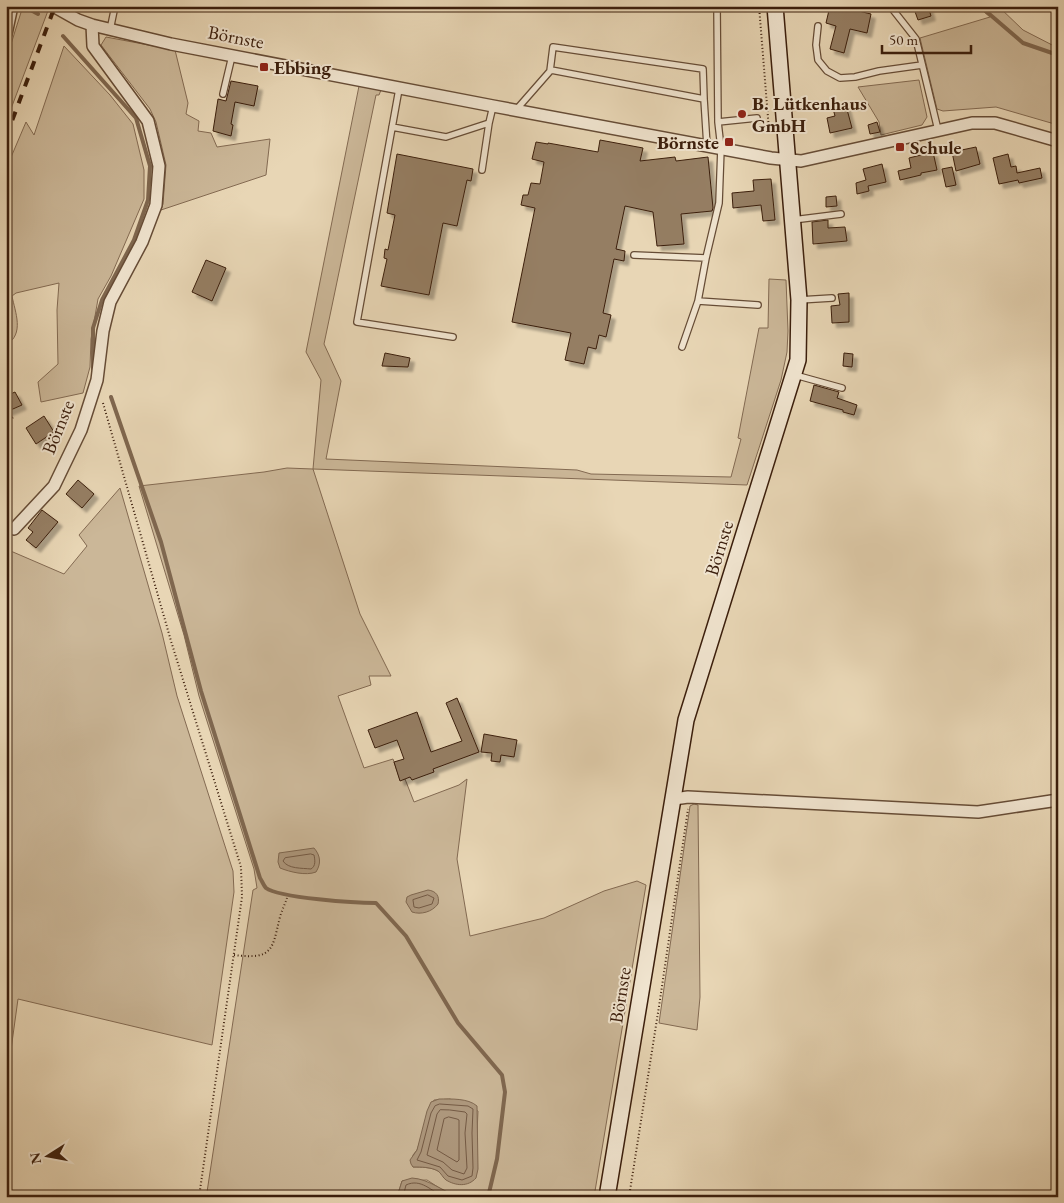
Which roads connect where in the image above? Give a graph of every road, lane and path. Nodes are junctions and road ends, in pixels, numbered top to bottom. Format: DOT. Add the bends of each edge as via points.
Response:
graph roads {
  1 [pos="12,6"];
  2 [pos="53,6"];
  3 [pos="115,6"];
  4 [pos="717,6"];
  5 [pos="759,6"];
  6 [pos="775,6"];
  7 [pos="890,6"];
  8 [pos="92,25"];
  9 [pos="818,26"];
  10 [pos="110,30"];
  11 [pos="6,34"];
  12 [pos="232,56"];
  13 [pos="922,65"];
  14 [pos="550,71"];
  15 [pos="399,88"];
  16 [pos="223,94"];
  17 [pos="704,99"];
  18 [pos="493,106"];
  19 [pos="516,110"];
  20 [pos="757,118"];
  21 [pos="718,122"];
  22 [pos="489,123"];
  23 [pos="392,127"];
  24 [pos="770,130"];
  25 [pos="938,130"];
  26 [pos="1058,141"];
  27 [pos="706,146"];
  28 [pos="721,148"];
  29 [pos="787,160"];
  30 [pos="482,170"];
  31 [pos="841,214"];
  32 [pos="793,220"];
  33 [pos="634,255"];
  34 [pos="706,258"];
  35 [pos="832,298"];
  36 [pos="799,300"];
  37 [pos="698,301"];
  38 [pos="758,305"];
  39 [pos="453,337"];
  40 [pos="682,347"];
  41 [pos="795,375"];
  42 [pos="97,380"];
  43 [pos="842,388"];
  44 [pos="14,417"];
  45 [pos="6,421"];
  46 [pos="14,529"];
  47 [pos="681,798"];
  48 [pos="1058,800"];
  49 [pos="287,898"];
  50 [pos="234,955"];
  51 [pos="200,1197"];
  52 [pos="608,1197"];
  53 [pos="629,1197"];
  1 -- 11 [label="street"];
  2 -- 8 [label="street, Börnste"];
  3 -- 10 [label="lane"];
  4 -- 21 [label="lane"];
  5 -- 24 [label="path"];
  6 -- 29 [label="street, Börnste"];
  7 -- 13 [label="lane" via="916,39"];
  8 -- 10 [label="street, Börnste"];
  8 -- 42 [label="street, Börnste" via="93,46 148,121 159,166 156,206 142,242 110,302 102,331"];
  9 -- 13 [label="lane" via="818,60 840,78"];
  10 -- 12 [label="street, Börnste"];
  12 -- 15 [label="street, Börnste"];
  12 -- 16 [label="lane"];
  13 -- 25 [label="lane"];
  14 -- 17 [label="lane"];
  14 -- 17 [label="lane" via="553,46 703,69"];
  14 -- 19 [label="lane"];
  15 -- 18 [label="street, Börnste"];
  15 -- 23 [label="lane"];
  17 -- 27 [label="lane"];
  18 -- 19 [label="street, Börnste"];
  18 -- 22 [label="lane"];
  19 -- 27 [label="street, Börnste"];
  20 -- 21 [label="lane"];
  21 -- 28 [label="lane"];
  22 -- 23 [label="lane" via="446,137"];
  22 -- 30 [label="lane"];
  23 -- 39 [label="lane" via="357,322"];
  25 -- 26 [label="street, Börnste" via="972,123 995,123"];
  25 -- 29 [label="street, Börnste" via="801,162"];
  27 -- 28 [label="street, Börnste"];
  28 -- 29 [label="street, Börnste"];
  28 -- 34 [label="lane" via="718,203"];
  29 -- 32 [label="street, Börnste"];
  31 -- 32 [label="lane"];
  32 -- 36 [label="street, Börnste"];
  33 -- 34 [label="lane"];
  34 -- 37 [label="lane"];
  35 -- 36 [label="lane"];
  36 -- 41 [label="street, Börnste" via="800,347"];
  37 -- 38 [label="lane"];
  37 -- 40 [label="lane"];
  41 -- 43 [label="lane"];
  41 -- 47 [label="street, Börnste" via="686,720"];
  42 -- 46 [label="street, Börnste" via="81,430 54,486"];
  42 -- 50 [label="path" via="171,640 241,867 242,897"];
  44 -- 45 [label="path"];
  47 -- 48 [label="street" via="978,812"];
  47 -- 52 [label="street, Börnste"];
  47 -- 53 [label="path" via="688,813"];
  49 -- 50 [label="path" via="270,950 257,956"];
  50 -- 51 [label="path"];
}
